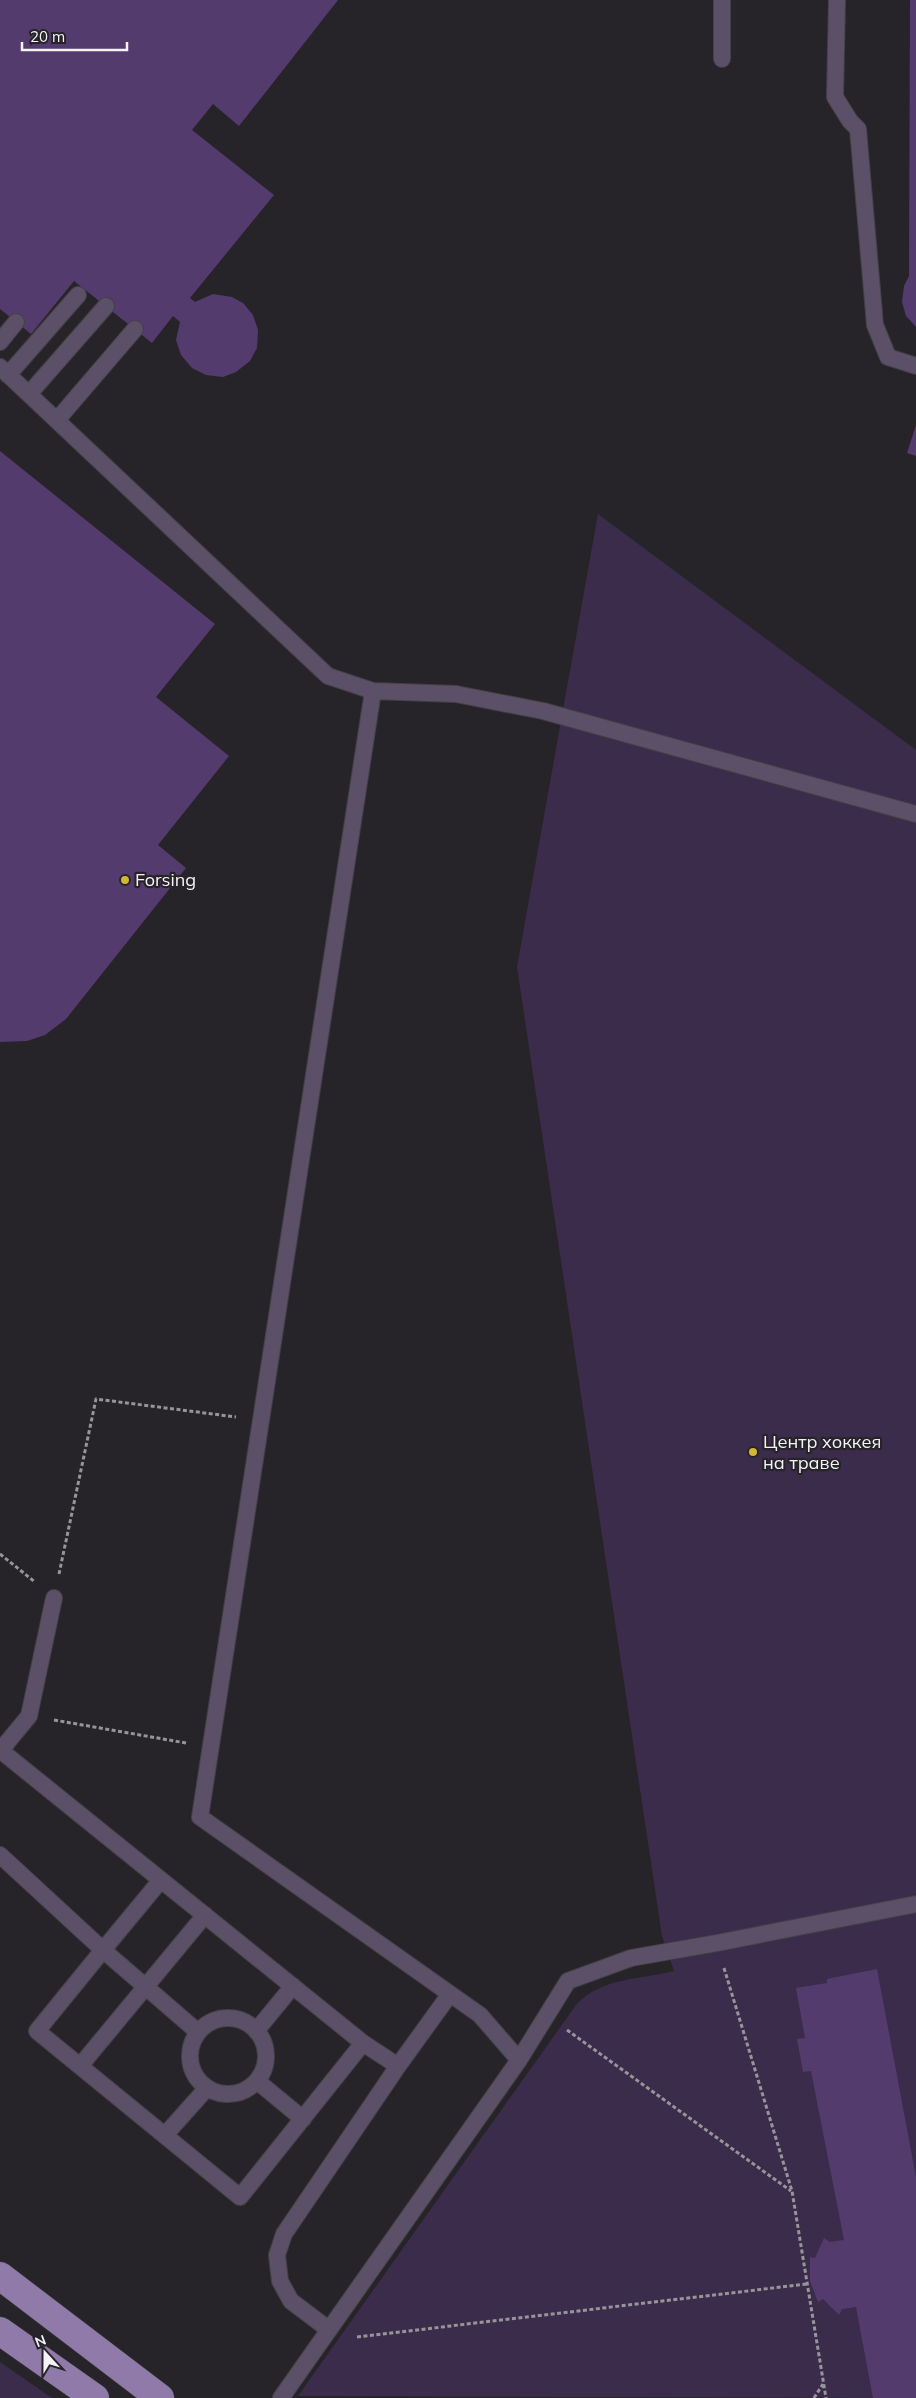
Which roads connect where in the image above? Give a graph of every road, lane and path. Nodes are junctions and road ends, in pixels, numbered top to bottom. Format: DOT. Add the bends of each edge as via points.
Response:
graph roads {
  1 [pos="722,0"];
  2 [pos="837,0"];
  3 [pos="722,59"];
  4 [pos="78,295"];
  5 [pos="106,306"];
  6 [pos="16,322"];
  7 [pos="135,329"];
  8 [pos="0,342"];
  9 [pos="916,366"];
  10 [pos="4,371"];
  11 [pos="29,394"];
  12 [pos="57,420"];
  13 [pos="373,691"];
  14 [pos="916,814"];
  15 [pos="261,1420"];
  16 [pos="0,1554"];
  17 [pos="54,1598"];
  18 [pos="29,1716"];
  19 [pos="211,1748"];
  20 [pos="0,1751"];
  21 [pos="0,1854"];
  22 [pos="161,1880"];
  23 [pos="916,1904"];
  24 [pos="205,1915"];
  25 [pos="717,1943"];
  26 [pos="103,1950"];
  27 [pos="146,1986"];
  28 [pos="293,1986"];
  29 [pos="450,1994"];
  30 [pos="546,2015"];
  31 [pos="256,2031"];
  32 [pos="198,2032"];
  33 [pos="363,2043"];
  34 [pos="519,2060"];
  35 [pos="80,2066"];
  36 [pos="398,2066"];
  37 [pos="257,2080"];
  38 [pos="207,2088"];
  39 [pos="303,2119"];
  40 [pos="165,2135"];
  41 [pos="792,2191"];
  42 [pos="0,2276"];
  43 [pos="807,2284"];
  44 [pos="328,2329"];
  45 [pos="0,2331"];
  46 [pos="354,2337"];
  47 [pos="823,2384"];
  48 [pos="95,2398"];
  49 [pos="160,2398"];
  50 [pos="281,2398"];
  51 [pos="814,2398"];
  52 [pos="826,2398"];
  1 -- 3 [label="lane"];
  2 -- 9 [label="lane" via="835,97 858,129 875,325 888,358"];
  4 -- 10 [label="lane"];
  5 -- 11 [label="lane"];
  6 -- 8 [label="lane"];
  7 -- 12 [label="lane"];
  10 -- 11 [label="lane"];
  11 -- 12 [label="lane"];
  12 -- 13 [label="lane" via="328,676"];
  13 -- 14 [label="lane" via="456,694 543,711"];
  13 -- 15 [label="lane"];
  15 -- 17 [label="path" via="96,1399"];
  15 -- 19 [label="lane"];
  16 -- 17 [label="path"];
  17 -- 18 [label="lane"];
  18 -- 19 [label="path"];
  18 -- 20 [label="lane"];
  19 -- 29 [label="lane" via="200,1817"];
  20 -- 22 [label="lane"];
  21 -- 26 [label="lane"];
  22 -- 24 [label="lane"];
  22 -- 26 [label="lane"];
  23 -- 25 [label="lane"];
  24 -- 27 [label="lane"];
  24 -- 28 [label="lane"];
  25 -- 30 [label="lane" via="631,1958 568,1981"];
  25 -- 41 [label="path"];
  26 -- 27 [label="lane"];
  26 -- 35 [label="lane" via="37,2031"];
  27 -- 32 [label="lane"];
  27 -- 35 [label="lane"];
  28 -- 31 [label="lane"];
  28 -- 33 [label="lane"];
  29 -- 34 [label="lane" via="480,2015"];
  29 -- 36 [label="lane"];
  30 -- 34 [label="lane"];
  30 -- 41 [label="path"];
  31 -- 32 [label="lane" via="252,2025 232,2017 210,2021"];
  31 -- 37 [label="lane" via="265,2043 266,2065"];
  32 -- 38 [label="lane" via="188,2057 196,2078"];
  33 -- 36 [label="lane"];
  33 -- 39 [label="lane"];
  34 -- 44 [label="lane"];
  35 -- 40 [label="lane"];
  36 -- 44 [label="lane" via="284,2234 277,2255 280,2281 290,2301"];
  37 -- 38 [label="lane" via="235,2095"];
  37 -- 39 [label="lane"];
  38 -- 40 [label="lane"];
  39 -- 40 [label="lane" via="240,2197"];
  41 -- 43 [label="path"];
  42 -- 49 [label="main road"];
  43 -- 46 [label="path"];
  43 -- 47 [label="path"];
  44 -- 50 [label="lane"];
  45 -- 48 [label="main road"];
  47 -- 51 [label="path"];
  47 -- 52 [label="path"];
}
